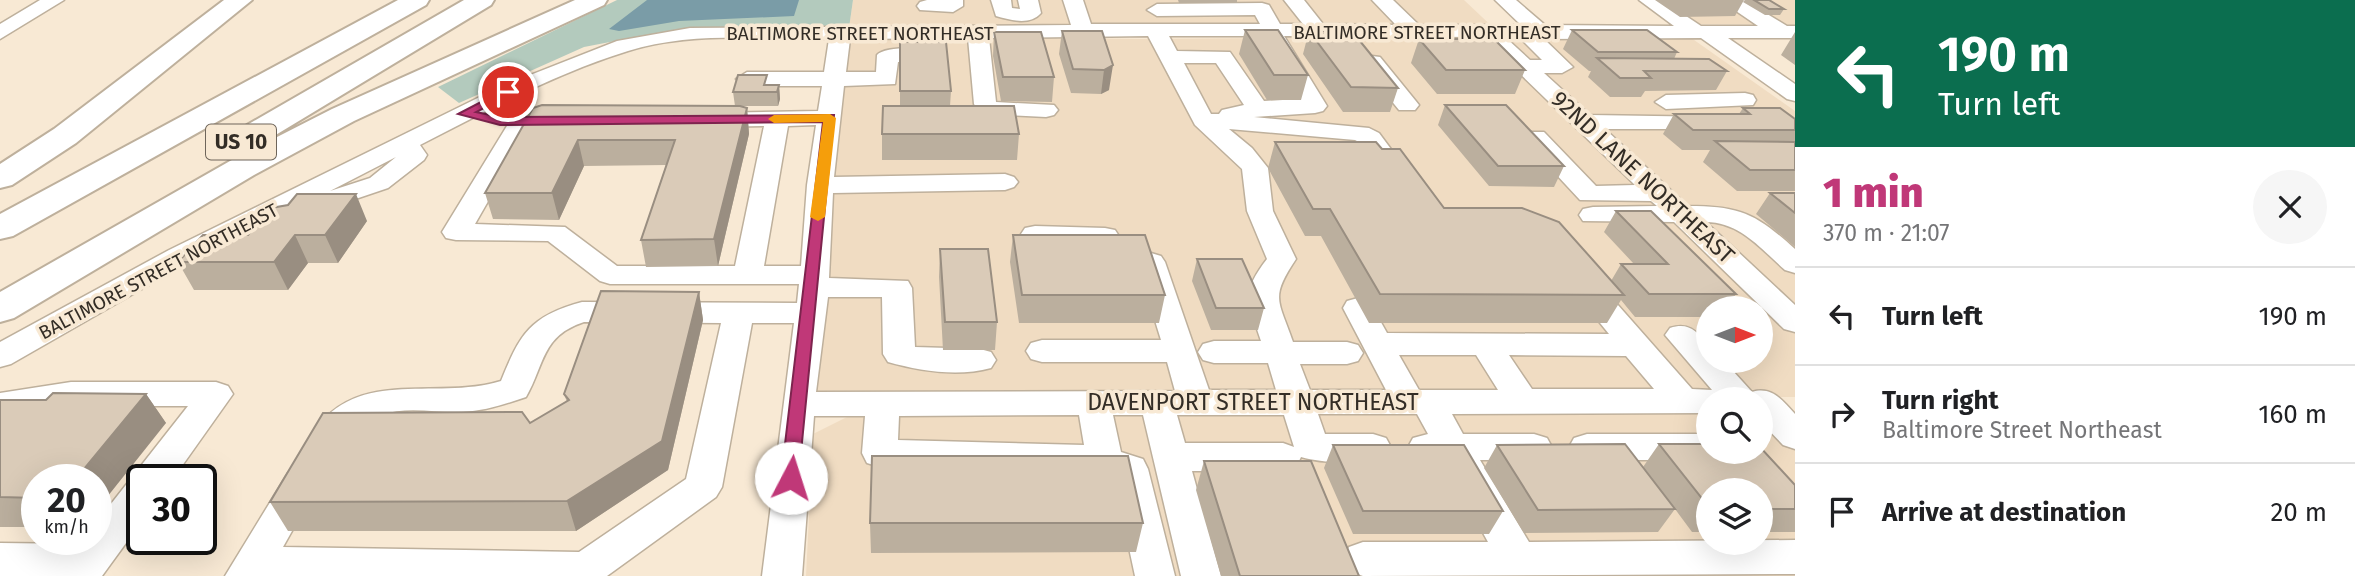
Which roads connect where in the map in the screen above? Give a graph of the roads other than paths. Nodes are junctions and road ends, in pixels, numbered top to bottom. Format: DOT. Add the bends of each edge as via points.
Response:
graph roads {
  1 [pos="21,0"];
  2 [pos="54,0"];
  3 [pos="229,0"];
  4 [pos="240,0"];
  5 [pos="482,0"];
  6 [pos="595,0"];
  7 [pos="953,0"];
  8 [pos="1001,0"];
  9 [pos="1073,0"];
  10 [pos="1294,0"];
  11 [pos="1382,0"];
  12 [pos="1505,0"];
  13 [pos="1649,0"];
  14 [pos="1730,0"];
  15 [pos="927,3"];
  16 [pos="409,4"];
  17 [pos="1021,16"];
  18 [pos="1157,18"];
  19 [pos="1083,31"];
  20 [pos="1274,31"];
  21 [pos="928,32"];
  22 [pos="978,32"];
  23 [pos="1318,32"];
  24 [pos="1348,32"];
  25 [pos="1415,32"];
  26 [pos="1789,32"];
  27 [pos="0,33"];
  28 [pos="840,33"];
  29 [pos="1489,33"];
  30 [pos="1703,33"];
  31 [pos="1533,44"];
  32 [pos="935,55"];
  33 [pos="1169,57"];
  34 [pos="747,79"];
  35 [pos="834,79"];
  36 [pos="1795,93"];
  37 [pos="1564,103"];
  38 [pos="1407,105"];
  39 [pos="1258,109"];
  40 [pos="1046,110"];
  41 [pos="464,114"];
  42 [pos="830,118"];
  43 [pos="777,119"];
  44 [pos="683,120"];
  45 [pos="1203,120"];
  46 [pos="1586,122"];
  47 [pos="1526,128"];
  48 [pos="1312,154"];
  49 [pos="1382,154"];
  50 [pos="0,164"];
  51 [pos="0,178"];
  52 [pos="1005,183"];
  53 [pos="820,185"];
  54 [pos="1661,193"];
  55 [pos="1411,194"];
  56 [pos="1683,214"];
  57 [pos="1593,215"];
  58 [pos="0,228"];
  59 [pos="1035,234"];
  60 [pos="1795,264"];
  61 [pos="1569,267"];
  62 [pos="748,275"];
  63 [pos="0,285"];
  64 [pos="1760,288"];
  65 [pos="1795,288"];
  66 [pos="813,292"];
  67 [pos="1358,308"];
  68 [pos="0,309"];
  69 [pos="738,313"];
  70 [pos="1795,322"];
  71 [pos="1670,338"];
  72 [pos="1378,344"];
  73 [pos="1485,344"];
  74 [pos="1042,351"];
  75 [pos="1180,351"];
  76 [pos="1214,352"];
  77 [pos="1283,353"];
  78 [pos="1347,353"];
  79 [pos="0,356"];
  80 [pos="979,360"];
  81 [pos="1743,387"];
  82 [pos="1696,395"];
  83 [pos="1602,401"];
  84 [pos="1196,402"];
  85 [pos="1295,402"];
  86 [pos="1418,402"];
  87 [pos="1523,402"];
  88 [pos="1094,403"];
  89 [pos="1157,403"];
  90 [pos="798,404"];
  91 [pos="883,404"];
  92 [pos="1696,404"];
  93 [pos="0,405"];
  94 [pos="1773,411"];
  95 [pos="1795,436"];
  96 [pos="1452,447"];
  97 [pos="1635,447"];
  98 [pos="1696,447"];
  99 [pos="1171,457"];
  100 [pos="1283,457"];
  101 [pos="1104,459"];
  102 [pos="163,464"];
  103 [pos="126,513"];
  104 [pos="1795,557"];
  105 [pos="1518,558"];
  106 [pos="1363,559"];
  107 [pos="0,561"];
  108 [pos="85,568"];
  109 [pos="249,570"];
  110 [pos="529,572"];
  111 [pos="782,576"];
  112 [pos="1155,576"];
  113 [pos="1201,576"];
  1 -- 2 [label="street"];
  2 -- 27 [label="street"];
  3 -- 50 [label="highway"];
  4 -- 51 [label="highway" via="85,121"];
  5 -- 63 [label="highway, US 10"];
  6 -- 68 [label="highway" via="343,115"];
  7 -- 15 [label="street" via="953,6"];
  8 -- 17 [label="street" via="1003,12"];
  9 -- 19 [label="street"];
  10 -- 23 [label="street"];
  11 -- 25 [label="street"];
  12 -- 31 [label="street"];
  13 -- 30 [label="street"];
  14 -- 26 [label="street"];
  15 -- 21 [label="street"];
  16 -- 58 [label="highway, US 10"];
  17 -- 19 [label="street, BALTIMORE STREET NORTHEAST"];
  17 -- 22 [label="street, BALTIMORE STREET NORTHEAST"];
  18 -- 19 [label="street, BALTIMORE STREET NORTHEAST"];
  18 -- 20 [label="street, BALTIMORE STREET NORTHEAST"];
  18 -- 33 [label="street"];
  20 -- 23 [label="street, BALTIMORE STREET NORTHEAST"];
  20 -- 39 [label="street" via="1315,106"];
  21 -- 22 [label="street, BALTIMORE STREET NORTHEAST"];
  21 -- 28 [label="street, BALTIMORE STREET NORTHEAST"];
  22 -- 40 [label="street" via="989,109"];
  23 -- 24 [label="street, BALTIMORE STREET NORTHEAST"];
  24 -- 25 [label="street, BALTIMORE STREET NORTHEAST"];
  24 -- 38 [label="street"];
  25 -- 29 [label="street, BALTIMORE STREET NORTHEAST"];
  26 -- 30 [label="street, BALTIMORE STREET NORTHEAST"];
  28 -- 35 [label="street"];
  28 -- 41 [label="street, BALTIMORE STREET NORTHEAST" via="655,37 581,60"];
  29 -- 31 [label="street, 92ND LANE NORTHEAST"];
  30 -- 31 [label="street, BALTIMORE STREET NORTHEAST" via="1630,33"];
  30 -- 36 [label="street"];
  31 -- 37 [label="street, 92ND LANE NORTHEAST"];
  32 -- 35 [label="street" via="888,55 887,79"];
  33 -- 39 [label="street" via="1222,57"];
  33 -- 45 [label="street"];
  34 -- 35 [label="street"];
  35 -- 42 [label="street"];
  37 -- 46 [label="street, 92ND LANE NORTHEAST"];
  37 -- 46 [label="street" via="1746,111"];
  39 -- 45 [label="street"];
  41 -- 62 [label="street" via="535,121 456,232 555,233 610,275"];
  41 -- 79 [label="street, BALTIMORE STREET NORTHEAST" via="405,143 415,155 379,183 312,198 257,238 234,228"];
  42 -- 43 [label="street"];
  42 -- 53 [label="street"];
  43 -- 44 [label="street"];
  43 -- 62 [label="street"];
  45 -- 49 [label="street" via="1346,130 1370,138"];
  45 -- 77 [label="street" via="1257,153 1260,211 1282,259 1265,282 1263,301"];
  46 -- 54 [label="street, 92ND LANE NORTHEAST"];
  47 -- 54 [label="street" via="1589,194"];
  48 -- 49 [label="street"];
  49 -- 55 [label="street"];
  52 -- 53 [label="street"];
  53 -- 66 [label="street"];
  54 -- 56 [label="street, 92ND LANE NORTHEAST"];
  56 -- 57 [label="street"];
  56 -- 60 [label="street" via="1723,214 1748,222"];
  56 -- 64 [label="street, 92ND LANE NORTHEAST"];
  59 -- 75 [label="street" via="1133,238 1143,243"];
  61 -- 71 [label="street"];
  62 -- 66 [label="street"];
  64 -- 65 [label="street"];
  64 -- 70 [label="street, 92ND LANE NORTHEAST"];
  66 -- 69 [label="street"];
  66 -- 80 [label="street" via="897,288 899,354 920,360"];
  66 -- 90 [label="street"];
  67 -- 72 [label="street"];
  69 -- 109 [label="street" via="582,312 565,316 548,324 534,340 514,388 508,392 482,400 379,399 345,416"];
  69 -- 110 [label="street" via="703,487 586,569"];
  71 -- 73 [label="street"];
  71 -- 81 [label="street"];
  71 -- 82 [label="street"];
  72 -- 73 [label="street"];
  72 -- 86 [label="street"];
  73 -- 87 [label="street"];
  74 -- 75 [label="street"];
  75 -- 84 [label="street"];
  76 -- 77 [label="street"];
  77 -- 78 [label="street"];
  77 -- 85 [label="street"];
  83 -- 87 [label="street, DAVENPORT STREET NORTHEAST"];
  83 -- 92 [label="street, DAVENPORT STREET NORTHEAST"];
  83 -- 97 [label="street"];
  84 -- 85 [label="street, DAVENPORT STREET NORTHEAST"];
  84 -- 89 [label="street, DAVENPORT STREET NORTHEAST"];
  85 -- 86 [label="street, DAVENPORT STREET NORTHEAST"];
  85 -- 96 [label="street" via="1312,447"];
  86 -- 87 [label="street, DAVENPORT STREET NORTHEAST"];
  86 -- 96 [label="street"];
  88 -- 89 [label="street, DAVENPORT STREET NORTHEAST"];
  88 -- 91 [label="street, DAVENPORT STREET NORTHEAST"];
  88 -- 101 [label="street"];
  89 -- 99 [label="street"];
  90 -- 91 [label="street, DAVENPORT STREET NORTHEAST"];
  90 -- 111 [label="street"];
  91 -- 101 [label="street" via="880,453"];
  93 -- 102 [label="street" via="71,394 216,394"];
  94 -- 95 [label="street"];
  96 -- 97 [label="street"];
  96 -- 105 [label="street"];
  97 -- 98 [label="street"];
  99 -- 100 [label="street"];
  99 -- 113 [label="street"];
  101 -- 112 [label="street" via="1130,469"];
  103 -- 108 [label="street"];
  104 -- 105 [label="street"];
  105 -- 106 [label="street"];
  107 -- 108 [label="street"];
  109 -- 110 [label="street"];
}
